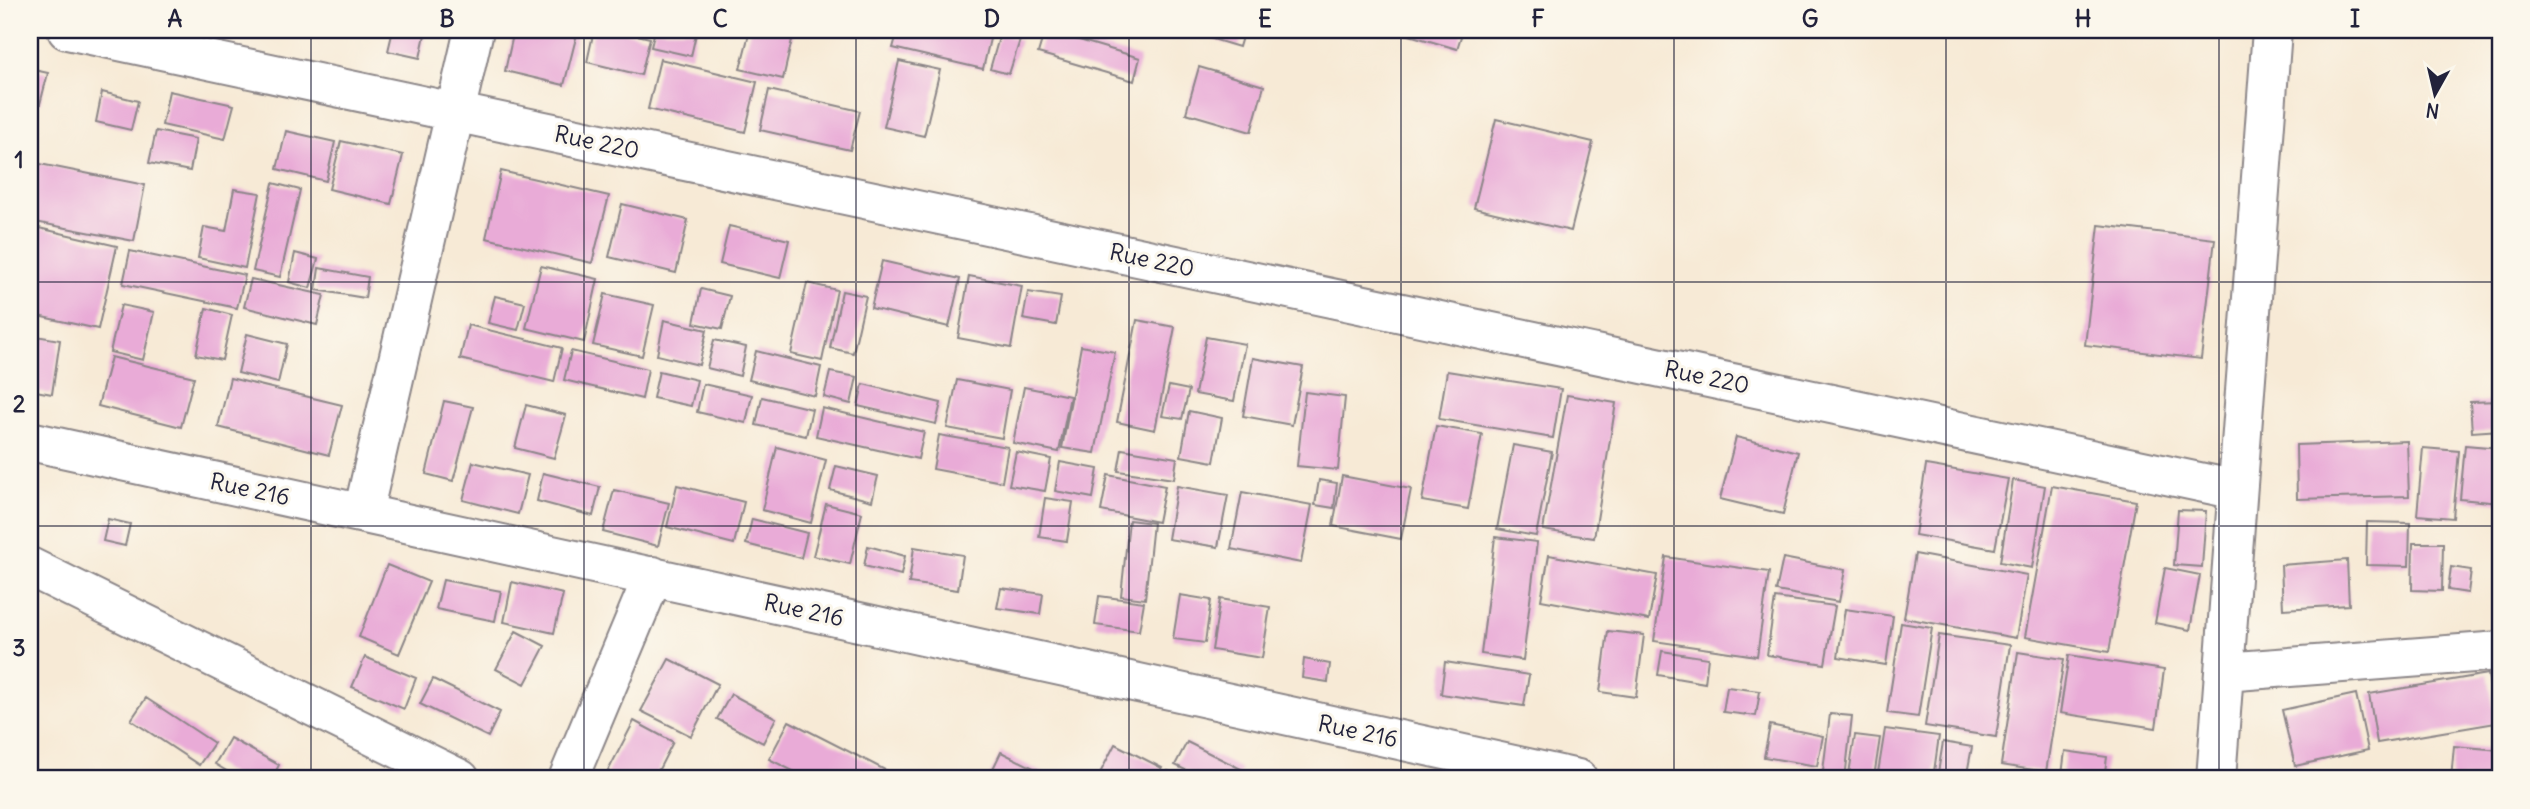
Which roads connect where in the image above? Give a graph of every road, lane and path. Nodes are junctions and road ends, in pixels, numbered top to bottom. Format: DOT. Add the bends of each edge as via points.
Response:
graph roads {
  1 [pos="67,30"];
  2 [pos="474,30"];
  3 [pos="2272,30"];
  4 [pos="456,112"];
  5 [pos="30,441"];
  6 [pos="2237,490"];
  7 [pos="363,513"];
  8 [pos="30,567"];
  9 [pos="653,576"];
  10 [pos="2500,651"];
  11 [pos="2224,672"];
  12 [pos="460,779"];
  13 [pos="568,779"];
  14 [pos="1578,779"];
  15 [pos="2217,779"];
  1 -- 4 [label="street, Rue 220"];
  2 -- 4 [label="street"];
  3 -- 6 [label="street"];
  4 -- 6 [label="street, Rue 220"];
  4 -- 7 [label="street"];
  5 -- 7 [label="street, Rue 216"];
  6 -- 11 [label="street"];
  7 -- 9 [label="street, Rue 216"];
  8 -- 12 [label="street"];
  9 -- 13 [label="street"];
  9 -- 14 [label="street, Rue 216"];
  10 -- 11 [label="street"];
  11 -- 15 [label="street"];
}
